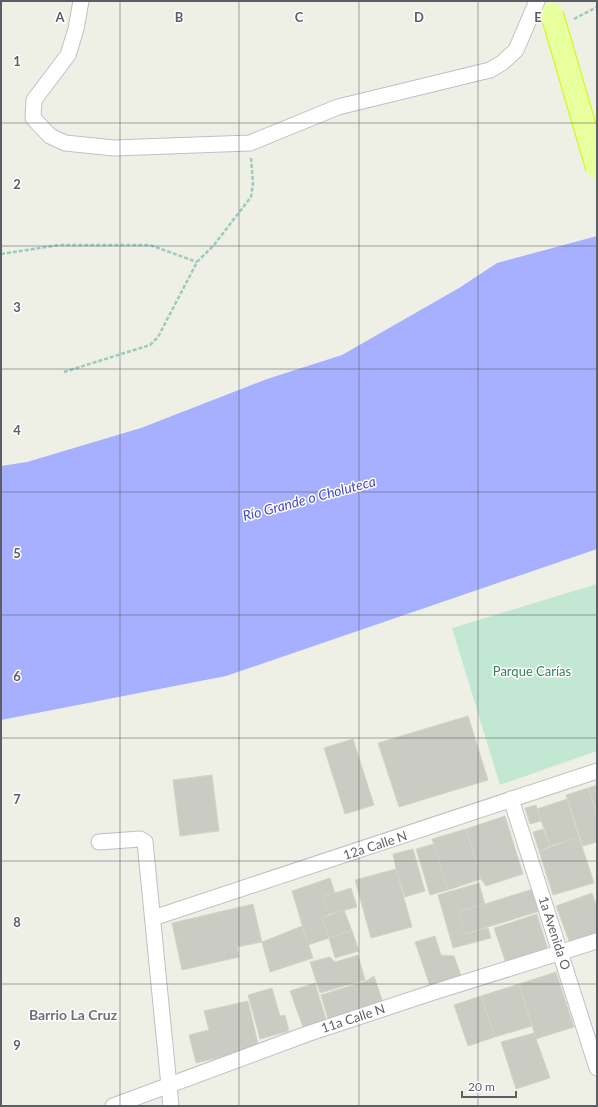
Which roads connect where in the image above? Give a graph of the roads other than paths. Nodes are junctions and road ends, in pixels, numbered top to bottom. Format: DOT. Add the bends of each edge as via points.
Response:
graph roads {
  1 [pos="81,1"];
  2 [pos="544,7"];
  3 [pos="597,168"];
  4 [pos="597,771"];
  5 [pos="511,799"];
  6 [pos="99,842"];
  7 [pos="153,918"];
  8 [pos="597,941"];
  9 [pos="561,952"];
  10 [pos="597,1068"];
  11 [pos="170,1086"];
  12 [pos="113,1106"];
  13 [pos="171,1106"];
  1 -- 2 [label="street" via="68,55 34,100 33,118 50,136 65,143 114,148 250,143 338,107 490,70 516,50"];
  2 -- 3 [label="highway, bridge"];
  4 -- 5 [label="street, 12a Calle N"];
  5 -- 7 [label="street, 12a Calle N"];
  5 -- 9 [label="street, 1a Avenida O"];
  6 -- 7 [label="street" via="140,839 145,842"];
  7 -- 11 [label="street"];
  8 -- 9 [label="street, 11a Calle N"];
  9 -- 10 [label="street, 1a Avenida O"];
  9 -- 11 [label="street, 11a Calle N" via="307,1034"];
  11 -- 12 [label="street, 11a Calle N"];
  11 -- 13 [label="street"];
}
